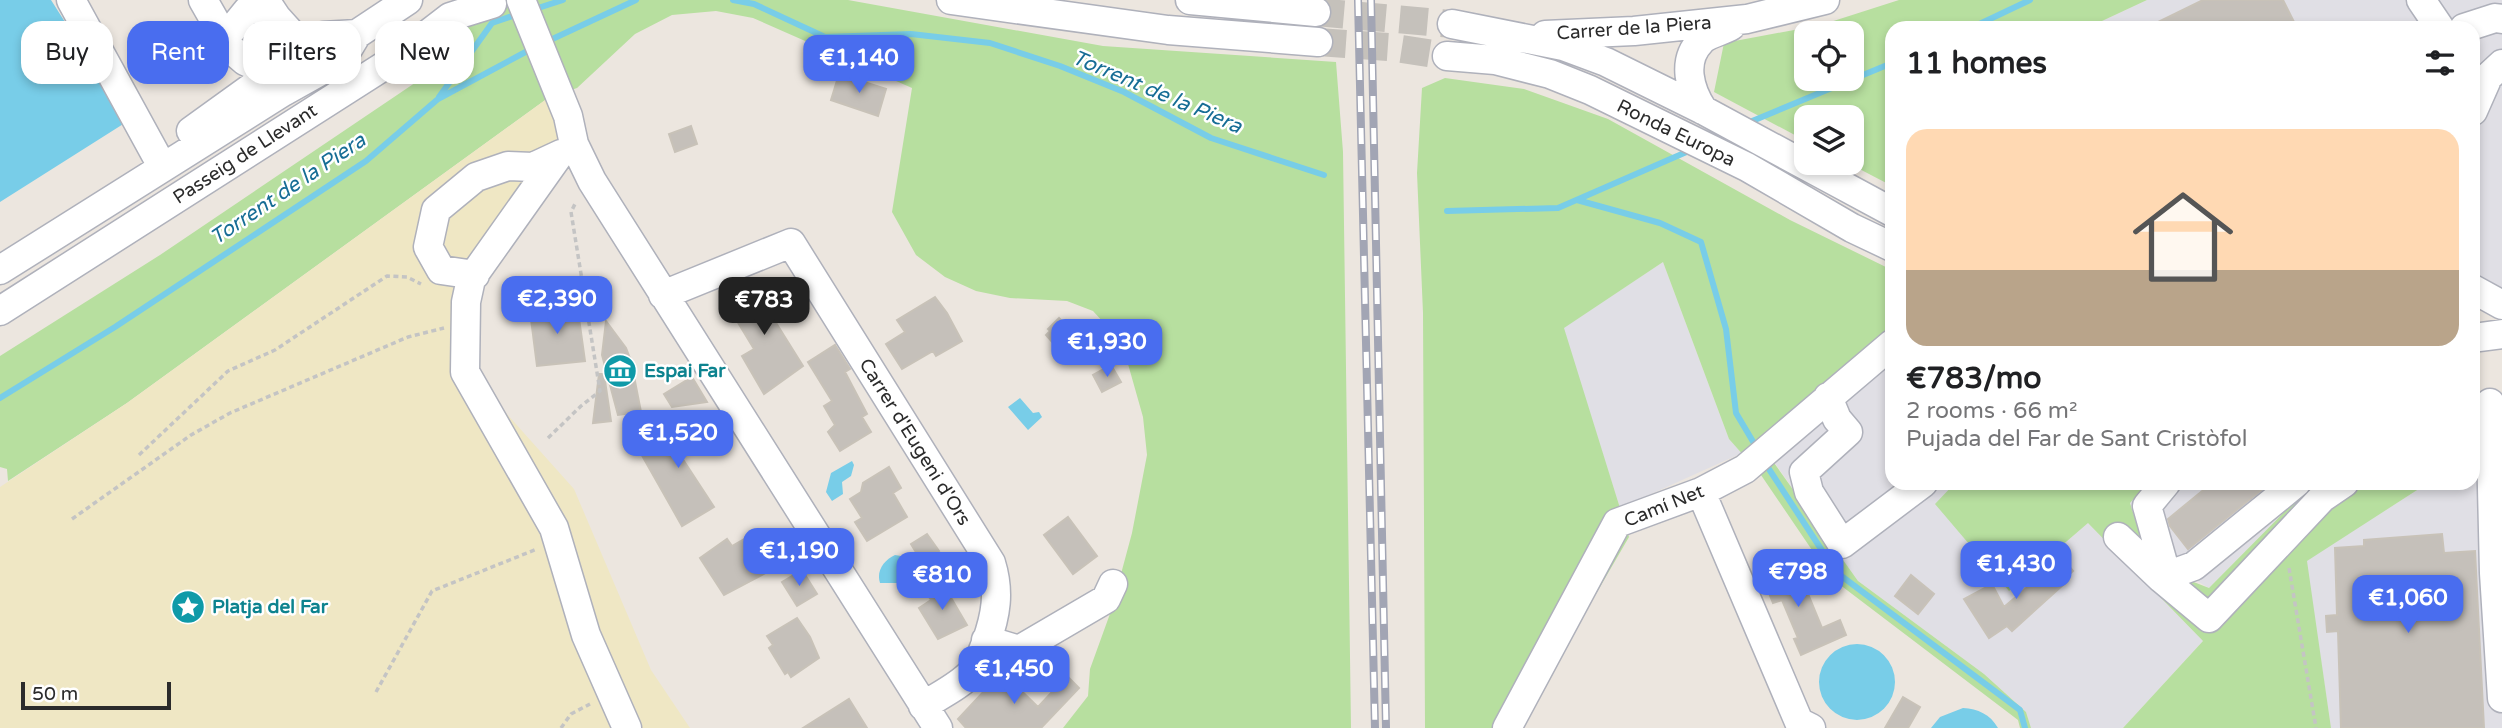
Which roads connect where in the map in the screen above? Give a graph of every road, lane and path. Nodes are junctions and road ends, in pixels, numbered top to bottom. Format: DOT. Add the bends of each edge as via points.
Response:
graph roads {
  1 [pos="71,0"];
  2 [pos="203,0"];
  3 [pos="408,0"];
  4 [pos="520,0"];
  5 [pos="951,0"];
  6 [pos="1190,0"];
  7 [pos="1825,0"];
  8 [pos="2421,0"];
  9 [pos="267,3"];
  10 [pos="492,4"];
  11 [pos="1316,12"];
  12 [pos="1746,19"];
  13 [pos="2502,19"];
  14 [pos="215,21"];
  15 [pos="272,21"];
  16 [pos="2435,21"];
  17 [pos="2480,23"];
  18 [pos="1452,24"];
  19 [pos="361,31"];
  20 [pos="229,32"];
  21 [pos="1521,36"];
  22 [pos="1318,42"];
  23 [pos="229,45"];
  24 [pos="1447,56"];
  25 [pos="243,59"];
  26 [pos="2488,72"];
  27 [pos="243,73"];
  28 [pos="258,84"];
  29 [pos="267,84"];
  30 [pos="2480,93"];
  31 [pos="239,96"];
  32 [pos="1705,112"];
  33 [pos="567,150"];
  34 [pos="157,157"];
  35 [pos="120,195"];
  36 [pos="584,197"];
  37 [pos="1885,208"];
  38 [pos="1885,244"];
  39 [pos="0,270"];
  40 [pos="475,275"];
  41 [pos="430,289"];
  42 [pos="2480,293"];
  43 [pos="663,295"];
  44 [pos="2502,305"];
  45 [pos="2480,309"];
  46 [pos="0,311"];
  47 [pos="2502,321"];
  48 [pos="466,323"];
  49 [pos="2480,323"];
  50 [pos="2502,334"];
  51 [pos="2480,337"];
  52 [pos="1885,350"];
  53 [pos="1828,397"];
  54 [pos="2488,404"];
  55 [pos="548,438"];
  56 [pos="139,455"];
  57 [pos="1914,490"];
  58 [pos="2160,490"];
  59 [pos="2287,490"];
  60 [pos="2334,490"];
  61 [pos="1701,492"];
  62 [pos="72,519"];
  63 [pos="2118,537"];
  64 [pos="558,540"];
  65 [pos="2285,540"];
  66 [pos="2161,578"];
  67 [pos="1114,584"];
  68 [pos="986,640"];
  69 [pos="376,692"];
  70 [pos="611,692"];
  71 [pos="2502,698"];
  72 [pos="930,717"];
  73 [pos="1799,726"];
  74 [pos="561,728"];
  75 [pos="627,728"];
  76 [pos="1507,728"];
  77 [pos="2316,728"];
  1 -- 34 [label="street"];
  2 -- 14 [label="street"];
  3 -- 19 [label="street"];
  4 -- 33 [label="street" via="568,116"];
  5 -- 22 [label="street" via="1168,30"];
  6 -- 11 [label="street"];
  7 -- 12 [label="street, Carrer de la Piera"];
  8 -- 16 [label="street"];
  9 -- 15 [label="street"];
  9 -- 20 [label="street" via="247,11"];
  10 -- 46 [label="street, Passeig de Llevant" via="450,16 398,57"];
  12 -- 21 [label="street, Carrer de la Piera" via="1634,31"];
  12 -- 32 [label="street, Carrer de la Piera" via="1701,41 1690,59 1693,94"];
  13 -- 17 [label="street"];
  18 -- 21 [label="street, Ronda Europa"];
  21 -- 32 [label="street, Ronda Europa" via="1606,62"];
  23 -- 25 [label="street"];
  24 -- 38 [label="street, Ronda Europa" via="1495,60 1550,74 1747,167"];
  26 -- 30 [label="street"];
  27 -- 31 [label="street"];
  28 -- 31 [label="street"];
  29 -- 35 [label="street" via="240,110 233,124"];
  31 -- 34 [label="street"];
  32 -- 37 [label="street, Ronda Europa"];
  33 -- 40 [label="street"];
  33 -- 40 [label="street" via="533,167 508,166 476,177 436,210 428,247 441,270"];
  33 -- 43 [label="street" via="592,181"];
  34 -- 35 [label="street"];
  35 -- 39 [label="street"];
  36 -- 55 [label="path" via="571,212 600,391"];
  40 -- 48 [label="street"];
  41 -- 56 [label="path" via="407,278 387,276 275,350 228,372"];
  42 -- 44 [label="street"];
  43 -- 68 [label="street, Carrer d'Eugeni d'Ors" via="791,243 991,564 997,595"];
  43 -- 72 [label="street"];
  44 -- 45 [label="street"];
  47 -- 49 [label="street"];
  48 -- 62 [label="path" via="408,337 230,413"];
  48 -- 64 [label="street" via="465,372"];
  50 -- 51 [label="street"];
  52 -- 53 [label="street, Camí Net"];
  53 -- 57 [label="street" via="1848,432 1804,472 1809,492 1842,544"];
  53 -- 61 [label="street, Camí Net" via="1745,469"];
  54 -- 71 [label="street"];
  58 -- 66 [label="street" via="2147,506 2163,563"];
  59 -- 66 [label="street" via="2194,566"];
  60 -- 65 [label="street"];
  61 -- 73 [label="street"];
  61 -- 76 [label="street, Camí Net" via="1617,523"];
  63 -- 66 [label="street"];
  64 -- 69 [label="path" via="432,591"];
  64 -- 70 [label="street" via="586,635"];
  65 -- 66 [label="street" via="2209,618"];
  65 -- 77 [label="path"];
  67 -- 68 [label="street" via="1106,599 1019,650"];
  68 -- 72 [label="street, Carrer d'Eugeni d'Ors" via="972,672"];
  70 -- 74 [label="path" via="571,714"];
  70 -- 75 [label="street"];
}
